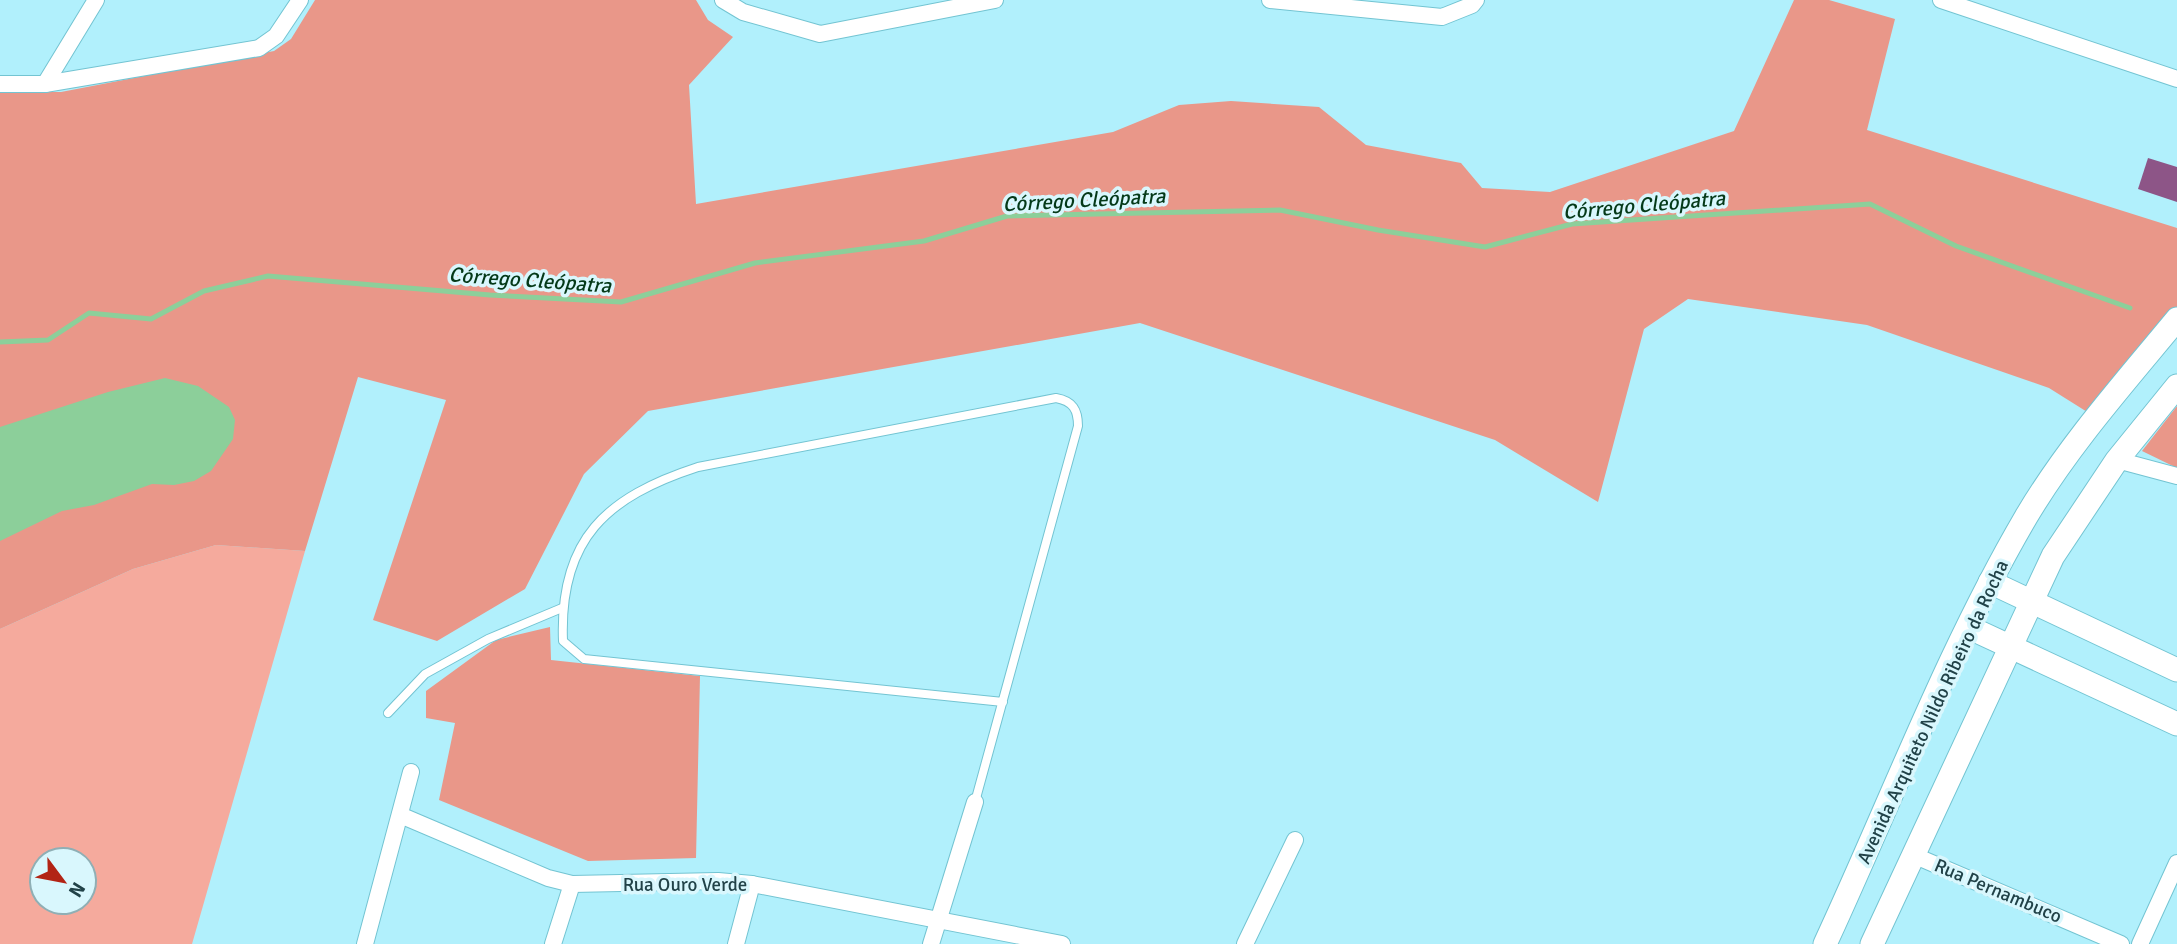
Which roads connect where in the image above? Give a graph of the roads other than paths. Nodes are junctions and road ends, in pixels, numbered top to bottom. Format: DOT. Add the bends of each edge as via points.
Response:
graph roads {
  1 [pos="96,0"];
  2 [pos="300,0"];
  3 [pos="723,0"];
  4 [pos="995,0"];
  5 [pos="1270,0"];
  6 [pos="1476,0"];
  7 [pos="1941,0"];
  8 [pos="2177,79"];
  9 [pos="0,84"];
  10 [pos="45,85"];
  11 [pos="2177,319"];
  12 [pos="2177,386"];
  13 [pos="2117,460"];
  14 [pos="2177,476"];
  15 [pos="1990,582"];
  16 [pos="2032,600"];
  17 [pos="562,608"];
  18 [pos="1968,627"];
  19 [pos="2012,645"];
  20 [pos="2177,670"];
  21 [pos="1003,702"];
  22 [pos="388,713"];
  23 [pos="2177,724"];
  24 [pos="411,772"];
  25 [pos="975,802"];
  26 [pos="400,815"];
  27 [pos="1296,840"];
  28 [pos="1913,855"];
  29 [pos="2177,863"];
  30 [pos="572,884"];
  31 [pos="752,884"];
  32 [pos="939,920"];
  33 [pos="365,944"];
  34 [pos="553,944"];
  35 [pos="736,944"];
  36 [pos="931,944"];
  37 [pos="1062,944"];
  38 [pos="1245,944"];
  39 [pos="1825,944"];
  40 [pos="1872,944"];
  41 [pos="2121,944"];
  42 [pos="2140,944"];
  1 -- 10 [label="street"];
  2 -- 10 [label="street" via="276,36 259,48"];
  3 -- 4 [label="street" via="762,19 820,34"];
  5 -- 6 [label="street" via="1442,17"];
  7 -- 8 [label="street"];
  9 -- 10 [label="street"];
  11 -- 15 [label="main road, Avenida Arquiteto Nildo Ribeiro da Rocha" via="2074,448 2028,514"];
  12 -- 13 [label="main road"];
  13 -- 14 [label="street"];
  13 -- 16 [label="main road" via="2078,514"];
  15 -- 16 [label="main road"];
  15 -- 18 [label="main road, Avenida Arquiteto Nildo Ribeiro da Rocha"];
  16 -- 19 [label="main road"];
  16 -- 20 [label="main road"];
  17 -- 21 [label="lane" via="563,641 584,659"];
  17 -- 21 [label="lane" via="570,564 583,539 611,512 665,477 1056,398 1078,414 1078,426"];
  17 -- 22 [label="lane" via="488,639 435,668"];
  18 -- 19 [label="main road"];
  18 -- 39 [label="main road, Avenida Arquiteto Nildo Ribeiro da Rocha"];
  19 -- 23 [label="main road"];
  19 -- 28 [label="main road"];
  21 -- 25 [label="lane"];
  24 -- 26 [label="street"];
  25 -- 32 [label="street"];
  26 -- 30 [label="street, Rua Ouro Verde"];
  26 -- 33 [label="street"];
  27 -- 38 [label="street"];
  28 -- 40 [label="main road"];
  28 -- 41 [label="street, Rua Pernambuco"];
  29 -- 42 [label="street"];
  30 -- 31 [label="street, Rua Ouro Verde"];
  30 -- 34 [label="street"];
  31 -- 32 [label="street, Rua Ouro Verde"];
  31 -- 35 [label="street"];
  32 -- 36 [label="street"];
  32 -- 37 [label="street, Rua Ouro Verde"];
}
